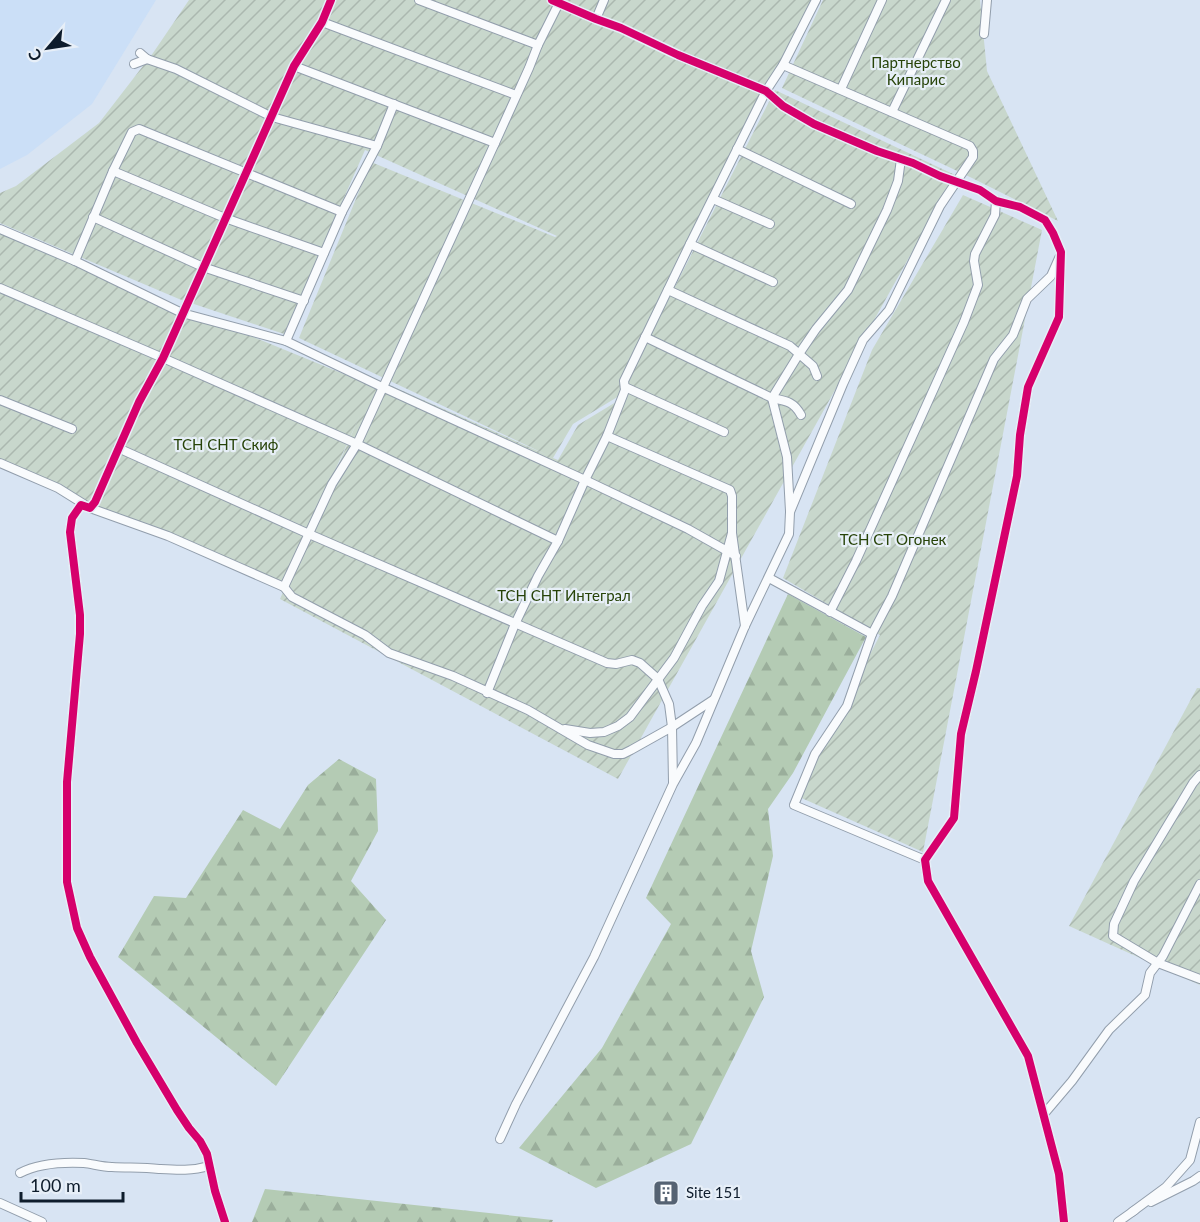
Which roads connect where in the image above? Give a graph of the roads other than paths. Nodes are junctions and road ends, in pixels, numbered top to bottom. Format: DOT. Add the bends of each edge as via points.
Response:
graph roads {
  1 [pos="331,0"];
  2 [pos="419,0"];
  3 [pos="604,0"];
  4 [pos="816,0"];
  5 [pos="882,0"];
  6 [pos="946,0"];
  7 [pos="987,0"];
  8 [pos="555,1"];
  9 [pos="596,19"];
  10 [pos="322,22"];
  11 [pos="984,34"];
  12 [pos="538,45"];
  13 [pos="134,64"];
  14 [pos="783,65"];
  15 [pos="294,66"];
  16 [pos="841,89"];
  17 [pos="766,91"];
  18 [pos="516,94"];
  19 [pos="394,104"];
  20 [pos="892,112"];
  21 [pos="272,117"];
  22 [pos="495,143"];
  23 [pos="377,146"];
  24 [pos="737,149"];
  25 [pos="902,159"];
  26 [pos="113,171"];
  27 [pos="246,173"];
  28 [pos="957,182"];
  29 [pos="713,199"];
  30 [pos="996,201"];
  31 [pos="851,204"];
  32 [pos="342,212"];
  33 [pos="93,218"];
  34 [pos="225,218"];
  35 [pos="770,224"];
  36 [pos="0,229"];
  37 [pos="690,244"];
  38 [pos="1061,252"];
  39 [pos="324,253"];
  40 [pos="75,261"];
  41 [pos="203,267"];
  42 [pos="774,282"];
  43 [pos="0,288"];
  44 [pos="668,290"];
  45 [pos="304,301"];
  46 [pos="182,313"];
  47 [pos="645,337"];
  48 [pos="286,341"];
  49 [pos="799,354"];
  50 [pos="163,358"];
  51 [pos="817,376"];
  52 [pos="382,387"];
  53 [pos="625,387"];
  54 [pos="772,398"];
  55 [pos="0,400"];
  56 [pos="801,415"];
  57 [pos="72,429"];
  58 [pos="724,432"];
  59 [pos="607,436"];
  60 [pos="357,444"];
  61 [pos="118,448"];
  62 [pos="0,463"];
  63 [pos="585,480"];
  64 [pos="90,508"];
  65 [pos="790,512"];
  66 [pos="732,533"];
  67 [pos="309,534"];
  68 [pos="558,541"];
  69 [pos="728,551"];
  70 [pos="736,556"];
  71 [pos="769,578"];
  72 [pos="284,587"];
  73 [pos="830,612"];
  74 [pos="515,624"];
  75 [pos="745,626"];
  76 [pos="872,634"];
  77 [pos="658,679"];
  78 [pos="487,693"];
  79 [pos="713,700"];
  80 [pos="672,727"];
  81 [pos="560,729"];
  82 [pos="1200,775"];
  83 [pos="673,784"];
  84 [pos="925,860"];
  85 [pos="1200,884"];
  86 [pos="1158,963"];
  87 [pos="1200,979"];
  88 [pos="1044,1114"];
  89 [pos="1200,1122"];
  90 [pos="500,1139"];
  91 [pos="209,1166"];
  92 [pos="20,1173"];
  93 [pos="1200,1176"];
  94 [pos="0,1203"];
  95 [pos="1132,1212"];
  96 [pos="42,1222"];
  97 [pos="225,1222"];
  98 [pos="1064,1222"];
  99 [pos="1118,1222"];
  1 -- 10 [label="street"];
  2 -- 12 [label="street"];
  3 -- 9 [label="street"];
  4 -- 14 [label="street"];
  5 -- 16 [label="street"];
  6 -- 20 [label="street"];
  7 -- 11 [label="street"];
  8 -- 9 [label="street"];
  8 -- 12 [label="street"];
  9 -- 17 [label="street"];
  10 -- 15 [label="street"];
  10 -- 18 [label="street"];
  12 -- 18 [label="street"];
  13 -- 21 [label="street" via="144,56"];
  14 -- 16 [label="street"];
  14 -- 17 [label="street"];
  15 -- 19 [label="street"];
  15 -- 21 [label="street"];
  16 -- 20 [label="street"];
  17 -- 24 [label="street"];
  17 -- 25 [label="street" via="783,106 814,123"];
  18 -- 22 [label="street"];
  19 -- 22 [label="street"];
  19 -- 23 [label="street"];
  20 -- 28 [label="street" via="972,148 974,157"];
  21 -- 23 [label="street"];
  21 -- 27 [label="street"];
  22 -- 52 [label="street"];
  23 -- 32 [label="street"];
  24 -- 29 [label="street"];
  24 -- 31 [label="street"];
  25 -- 28 [label="street"];
  25 -- 49 [label="street" via="887,210 848,290"];
  26 -- 27 [label="street" via="132,132 140,129"];
  26 -- 33 [label="street"];
  26 -- 34 [label="street"];
  27 -- 32 [label="street"];
  27 -- 34 [label="street"];
  28 -- 30 [label="street"];
  28 -- 65 [label="street" via="940,206 889,310 863,340"];
  29 -- 35 [label="street"];
  29 -- 37 [label="street"];
  30 -- 38 [label="street" via="1020,207 1045,220"];
  30 -- 73 [label="street" via="995,215 975,254 978,285 964,322"];
  32 -- 39 [label="street"];
  33 -- 40 [label="street"];
  33 -- 41 [label="street"];
  34 -- 39 [label="street"];
  34 -- 41 [label="street"];
  36 -- 40 [label="street"];
  37 -- 42 [label="street"];
  37 -- 44 [label="street"];
  38 -- 76 [label="street" via="1051,276 1027,299 1013,335 994,359 892,597"];
  38 -- 84 [label="street" via="1059,317 1028,387 1017,476 961,734 954,818"];
  39 -- 45 [label="street"];
  40 -- 46 [label="street"];
  41 -- 45 [label="street"];
  41 -- 46 [label="street"];
  43 -- 50 [label="street"];
  44 -- 47 [label="street"];
  44 -- 49 [label="street" via="790,346"];
  45 -- 48 [label="street"];
  46 -- 48 [label="street"];
  46 -- 50 [label="street"];
  47 -- 53 [label="street" via="624,381"];
  47 -- 54 [label="street"];
  48 -- 52 [label="street"];
  49 -- 51 [label="street" via="813,366"];
  49 -- 54 [label="street"];
  50 -- 60 [label="street"];
  50 -- 61 [label="street"];
  52 -- 60 [label="street"];
  52 -- 63 [label="street"];
  53 -- 58 [label="street"];
  53 -- 59 [label="street"];
  54 -- 56 [label="street" via="796,406"];
  54 -- 65 [label="street" via="787,457"];
  55 -- 57 [label="street"];
  59 -- 63 [label="street"];
  59 -- 66 [label="street" via="727,488 732,496"];
  60 -- 67 [label="street" via="332,484"];
  60 -- 68 [label="street"];
  61 -- 64 [label="street"];
  61 -- 67 [label="street"];
  62 -- 64 [label="street" via="58,488"];
  63 -- 68 [label="street"];
  63 -- 69 [label="street"];
  64 -- 72 [label="street" via="168,536"];
  64 -- 91 [label="street" via="81,505 72,518 70,532 80,615 67,782 67,882 77,928 90,957 137,1043 200,1141"];
  65 -- 71 [label="street" via="789,534"];
  66 -- 69 [label="street"];
  66 -- 70 [label="street"];
  67 -- 72 [label="street"];
  67 -- 74 [label="street"];
  68 -- 74 [label="street"];
  69 -- 70 [label="street"];
  69 -- 77 [label="street" via="719,581"];
  70 -- 75 [label="street"];
  71 -- 73 [label="street"];
  71 -- 75 [label="street"];
  72 -- 78 [label="street" via="292,597 365,635 389,653"];
  73 -- 76 [label="street"];
  74 -- 77 [label="street" via="607,663 640,663"];
  74 -- 78 [label="street"];
  75 -- 79 [label="street"];
  76 -- 84 [label="street" via="847,706 815,754 794,805"];
  77 -- 80 [label="street" via="669,704"];
  77 -- 81 [label="street" via="630,717 618,726 590,733"];
  78 -- 81 [label="street"];
  79 -- 80 [label="street"];
  79 -- 83 [label="street" via="696,743"];
  80 -- 81 [label="street" via="623,754 588,745"];
  80 -- 83 [label="street"];
  82 -- 86 [label="street" via="1134,881 1114,924 1113,936"];
  83 -- 90 [label="street" via="594,957"];
  84 -- 88 [label="street" via="928,881 1028,1056"];
  85 -- 86 [label="street"];
  86 -- 87 [label="street"];
  86 -- 88 [label="street" via="1150,973 1145,995 1109,1030"];
  88 -- 98 [label="street" via="1059,1174"];
  89 -- 95 [label="street" via="1190,1160 1166,1187"];
  91 -- 92 [label="street" via="174,1171 50,1164"];
  91 -- 97 [label="street"];
  93 -- 95 [label="street"];
  94 -- 96 [label="street"];
  95 -- 99 [label="street"];
}
